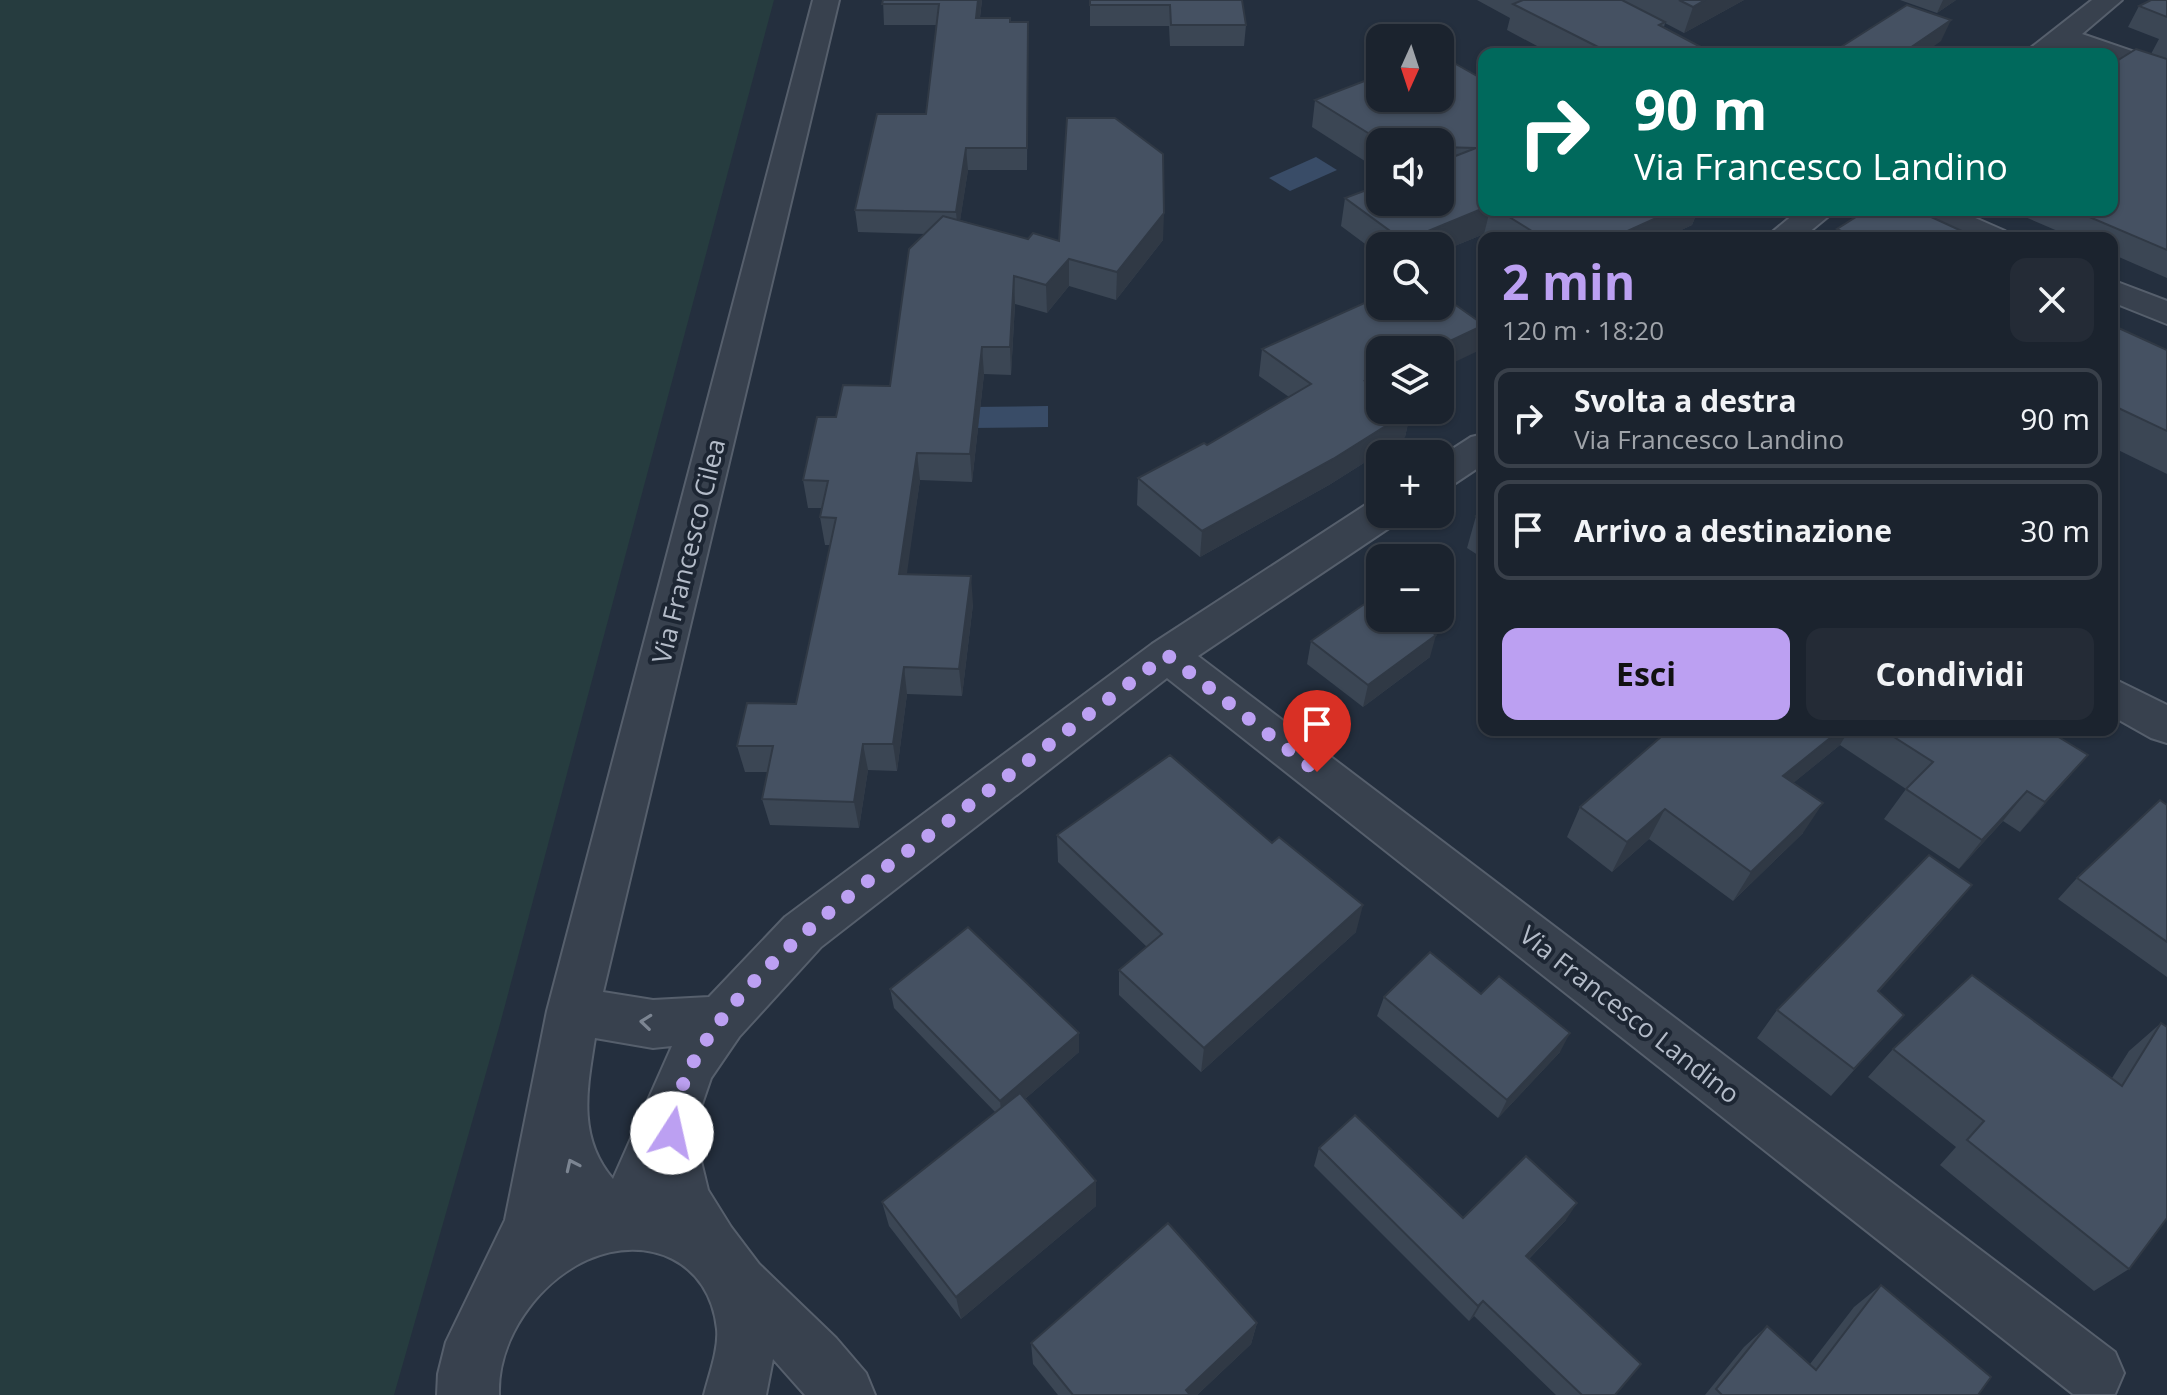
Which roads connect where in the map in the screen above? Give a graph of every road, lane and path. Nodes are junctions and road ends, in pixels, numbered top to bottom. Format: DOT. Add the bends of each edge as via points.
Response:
graph roads {
  1 [pos="826,0"];
  2 [pos="2109,0"];
  3 [pos="2062,36"];
  4 [pos="2045,48"];
  5 [pos="2096,48"];
  6 [pos="2118,56"];
  7 [pos="2167,73"];
  8 [pos="1812,216"];
  9 [pos="1944,216"];
  10 [pos="1789,232"];
  11 [pos="1980,232"];
  12 [pos="2118,293"];
  13 [pos="2167,314"];
  14 [pos="1478,450"];
  15 [pos="1454,466"];
  16 [pos="1366,524"];
  17 [pos="1167,655"];
  18 [pos="2118,698"];
  19 [pos="2167,726"];
  20 [pos="573,1011"];
  21 [pos="721,1020"];
  22 [pos="558,1104"];
  23 [pos="673,1110"];
  24 [pos="624,1220"];
  25 [pos="724,1266"];
  26 [pos="503,1290"];
  27 [pos="2094,1373"];
  28 [pos="466,1391"];
  29 [pos="735,1395"];
  30 [pos="844,1395"];
  1 -- 20 [label="street, Via Francesco Cilea"];
  2 -- 3 [label="street"];
  3 -- 4 [label="street"];
  3 -- 5 [label="street"];
  6 -- 7 [label="street"];
  8 -- 10 [label="street"];
  9 -- 11 [label="street"];
  12 -- 13 [label="street"];
  14 -- 15 [label="street"];
  16 -- 17 [label="street"];
  17 -- 21 [label="street" via="803,932"];
  17 -- 27 [label="street, Via Francesco Landino"];
  18 -- 19 [label="street"];
  21 -- 20 [label="street, one-way" via="653,1024"];
  20 -- 22 [label="street, Via Francesco Cilea"];
  21 -- 23 [label="street" via="689,1066"];
  24 -- 22 [label="street, Via Francesco Cilea, one-way" via="604,1210 582,1186 564,1147"];
  22 -- 26 [label="street, Via Francesco Cilea" via="533,1224"];
  23 -- 24 [label="street"];
  23 -- 25 [label="street" via="672,1157 682,1200"];
  24 -- 25 [label="street" via="665,1223 695,1235"];
  24 -- 26 [label="street" via="581,1231 539,1254"];
  25 -- 29 [label="street" via="748,1323 745,1367"];
  25 -- 30 [label="street"];
  26 -- 28 [label="street" via="478,1334"];
}
